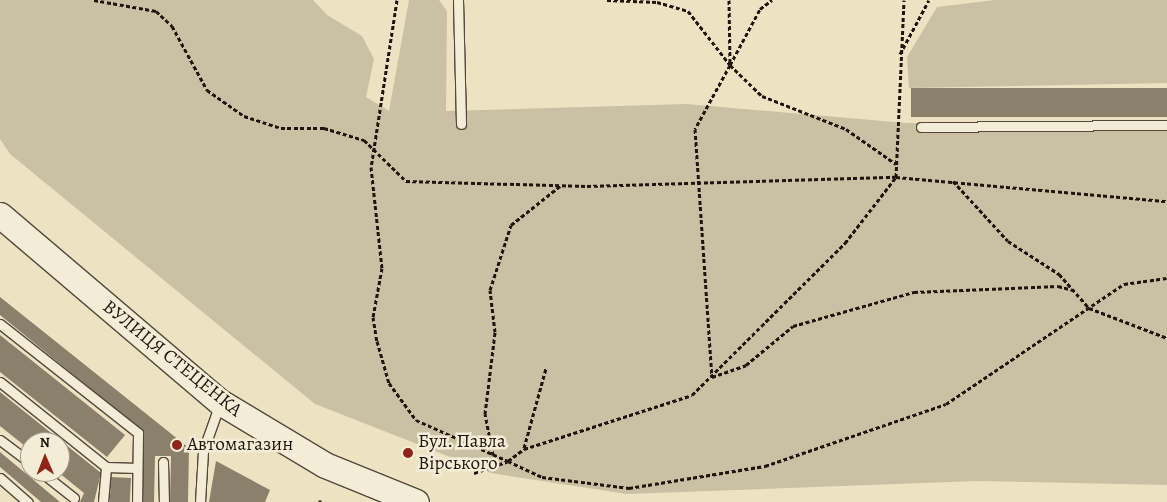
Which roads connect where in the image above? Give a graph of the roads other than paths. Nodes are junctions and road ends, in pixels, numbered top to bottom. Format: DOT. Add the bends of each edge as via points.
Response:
graph roads {
  1 [pos="458,0"];
  2 [pos="461,124"];
  3 [pos="1167,125"];
  4 [pos="921,127"];
  5 [pos="0,215"];
  6 [pos="0,324"];
  7 [pos="0,382"];
  8 [pos="220,402"];
  9 [pos="0,440"];
  10 [pos="20,455"];
  11 [pos="163,462"];
  12 [pos="106,467"];
  13 [pos="137,468"];
  14 [pos="0,478"];
  15 [pos="54,482"];
  16 [pos="74,498"];
  17 [pos="28,502"];
  18 [pos="103,502"];
  19 [pos="137,502"];
  20 [pos="164,502"];
  21 [pos="200,502"];
  22 [pos="416,502"];
  1 -- 2 [label="lane"];
  3 -- 4 [label="lane"];
  5 -- 8 [label="main road, ВУЛИЦЯ СТЕЦЕНКА"];
  6 -- 13 [label="lane" via="138,433"];
  7 -- 12 [label="lane"];
  8 -- 21 [label="lane" via="203,451"];
  8 -- 22 [label="main road, ВУЛИЦЯ СТЕЦЕНКА" via="272,437 371,490"];
  9 -- 10 [label="lane"];
  11 -- 20 [label="lane"];
  12 -- 13 [label="lane"];
  12 -- 18 [label="lane"];
  13 -- 19 [label="lane"];
  14 -- 17 [label="lane"];
  15 -- 16 [label="lane"];
}
